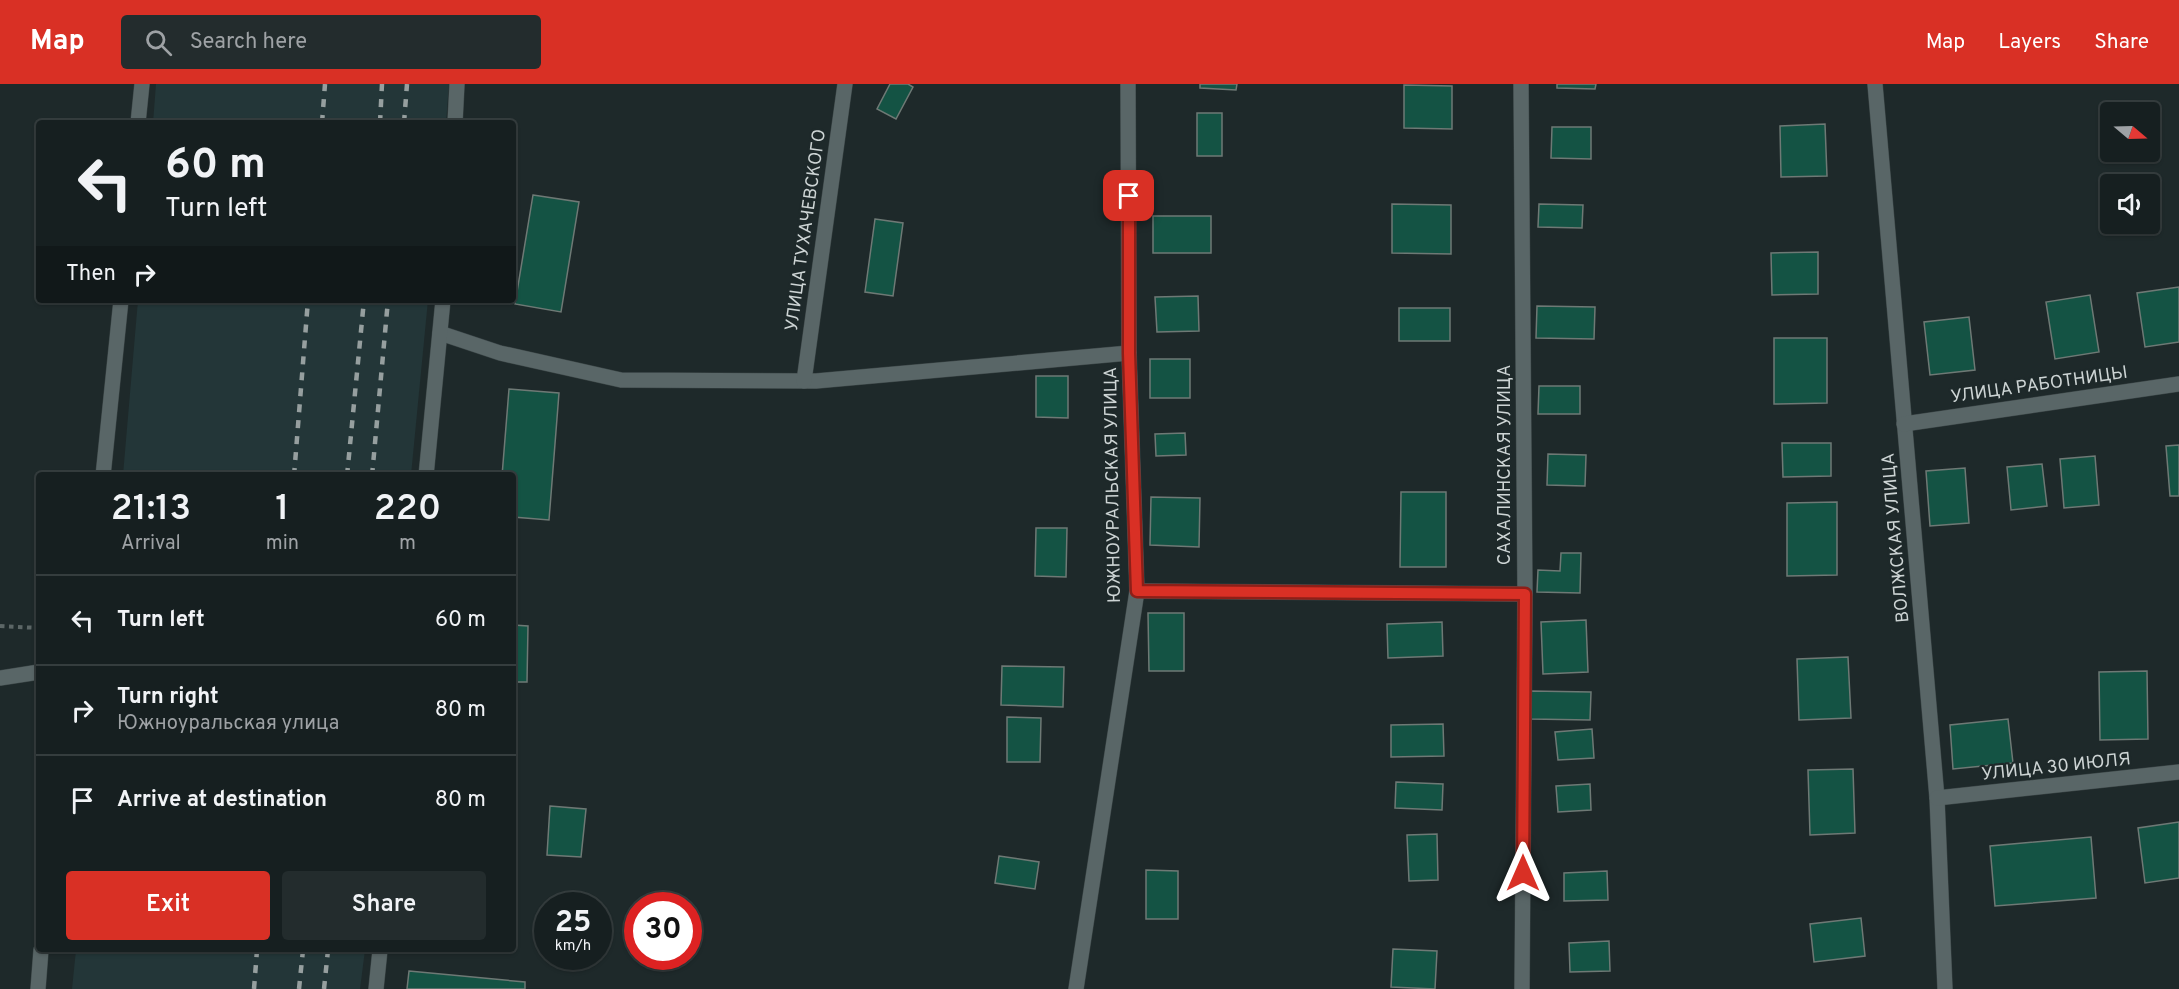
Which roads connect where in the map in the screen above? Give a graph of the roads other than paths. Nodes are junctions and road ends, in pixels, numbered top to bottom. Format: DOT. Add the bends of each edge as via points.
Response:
graph roads {
  1 [pos="142,84"];
  2 [pos="457,84"];
  3 [pos="845,84"];
  4 [pos="1128,84"];
  5 [pos="1521,84"];
  6 [pos="1875,84"];
  7 [pos="138,120"];
  8 [pos="455,120"];
  9 [pos="121,303"];
  10 [pos="443,303"];
  11 [pos="440,333"];
  12 [pos="1129,353"];
  13 [pos="804,381"];
  14 [pos="2179,384"];
  15 [pos="1904,424"];
  16 [pos="103,472"];
  17 [pos="426,472"];
  18 [pos="1137,591"];
  19 [pos="1525,594"];
  20 [pos="36,672"];
  21 [pos="0,678"];
  22 [pos="2179,772"];
  23 [pos="1937,798"];
  24 [pos="41,952"];
  25 [pos="380,952"];
  26 [pos="38,989"];
  27 [pos="376,989"];
  28 [pos="1076,989"];
  29 [pos="1522,989"];
  30 [pos="1945,989"];
  1 -- 7 [label="street"];
  2 -- 8 [label="street"];
  3 -- 13 [label="street, УЛИЦА ТУХАЧЕВСКОГО"];
  4 -- 12 [label="street, ЮЖНОУРАЛЬСКАЯ УЛИЦА"];
  5 -- 19 [label="street, САХАЛИНСКАЯ УЛИЦА"];
  6 -- 15 [label="street, ВОЛЖСКАЯ УЛИЦА"];
  9 -- 16 [label="street"];
  10 -- 11 [label="street"];
  11 -- 13 [label="street" via="500,353 621,380"];
  11 -- 17 [label="street"];
  12 -- 13 [label="street"];
  12 -- 18 [label="street, ЮЖНОУРАЛЬСКАЯ УЛИЦА"];
  14 -- 15 [label="street, УЛИЦА РАБОТНИЦЫ"];
  15 -- 23 [label="street, ВОЛЖСКАЯ УЛИЦА"];
  18 -- 19 [label="street"];
  18 -- 28 [label="street, ЮЖНОУРАЛЬСКАЯ УЛИЦА"];
  19 -- 29 [label="street, САХАЛИНСКАЯ УЛИЦА"];
  20 -- 21 [label="street"];
  22 -- 23 [label="street, УЛИЦА 30 ИЮЛЯ"];
  23 -- 30 [label="street, ВОЛЖСКАЯ УЛИЦА"];
  24 -- 26 [label="street"];
  25 -- 27 [label="street"];
}
